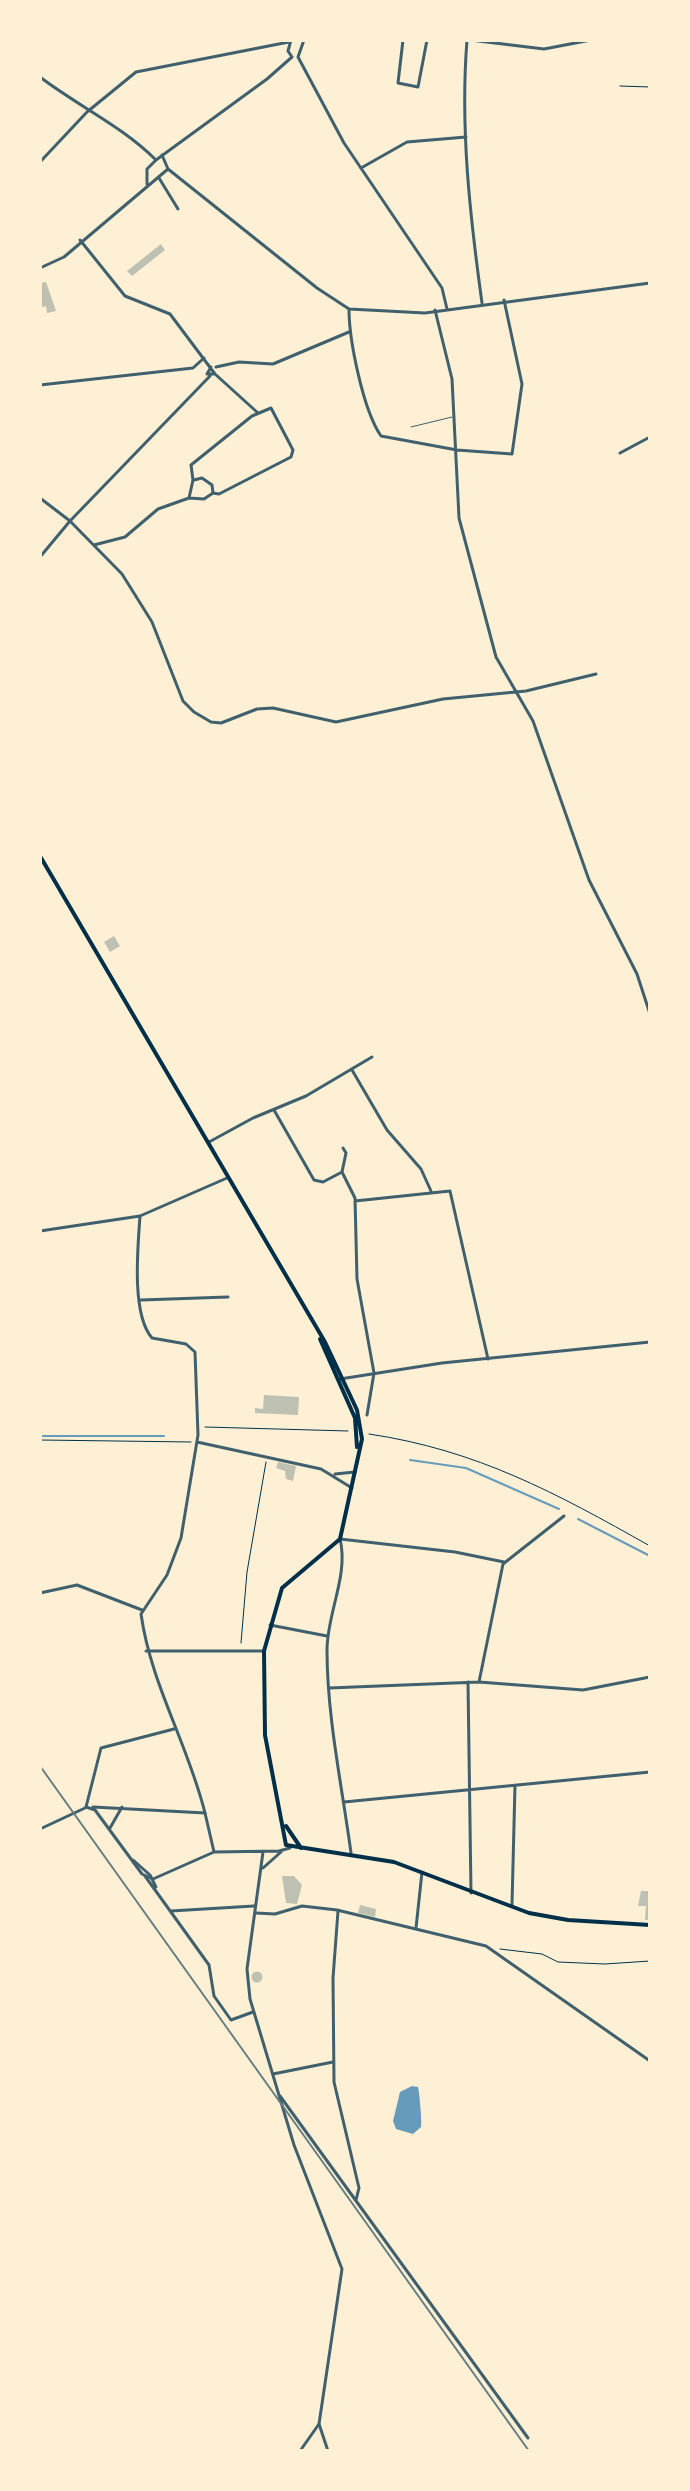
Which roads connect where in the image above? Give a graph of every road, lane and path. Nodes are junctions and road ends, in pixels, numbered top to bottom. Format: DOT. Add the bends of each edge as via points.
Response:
graph roads {
  1 [pos="304,40"];
  2 [pos="403,40"];
  3 [pos="427,40"];
  4 [pos="468,40"];
  5 [pos="591,40"];
  6 [pos="290,41"];
  7 [pos="282,45"];
  8 [pos="289,50"];
  9 [pos="292,57"];
  10 [pos="298,57"];
  11 [pos="40,77"];
  12 [pos="620,86"];
  13 [pos="650,87"];
  14 [pos="87,112"];
  15 [pos="466,137"];
  16 [pos="162,155"];
  17 [pos="156,160"];
  18 [pos="40,162"];
  19 [pos="168,169"];
  20 [pos="361,169"];
  21 [pos="158,178"];
  22 [pos="147,184"];
  23 [pos="178,209"];
  24 [pos="80,240"];
  25 [pos="40,268"];
  26 [pos="650,283"];
  27 [pos="504,300"];
  28 [pos="482,303"];
  29 [pos="349,309"];
  30 [pos="447,309"];
  31 [pos="435,310"];
  32 [pos="349,332"];
  33 [pos="204,358"];
  34 [pos="193,368"];
  35 [pos="213,368"];
  36 [pos="207,371"];
  37 [pos="212,376"];
  38 [pos="40,385"];
  39 [pos="248,407"];
  40 [pos="258,413"];
  41 [pos="456,416"];
  42 [pos="248,421"];
  43 [pos="411,427"];
  44 [pos="650,437"];
  45 [pos="457,450"];
  46 [pos="620,453"];
  47 [pos="193,480"];
  48 [pos="213,493"];
  49 [pos="40,498"];
  50 [pos="189,498"];
  51 [pos="70,521"];
  52 [pos="94,545"];
  53 [pos="40,557"];
  54 [pos="596,674"];
  55 [pos="518,692"];
  56 [pos="40,856"];
  57 [pos="650,1014"];
  58 [pos="372,1057"];
  59 [pos="352,1070"];
  60 [pos="274,1110"];
  61 [pos="207,1143"];
  62 [pos="343,1148"];
  63 [pos="342,1172"];
  64 [pos="227,1178"];
  65 [pos="431,1191"];
  66 [pos="355,1201"];
  67 [pos="140,1216"];
  68 [pos="40,1231"];
  69 [pos="228,1297"];
  70 [pos="141,1300"];
  71 [pos="650,1342"];
  72 [pos="488,1359"];
  73 [pos="374,1373"];
  74 [pos="340,1379"];
  75 [pos="367,1415"];
  76 [pos="199,1427"];
  77 [pos="360,1433"];
  78 [pos="40,1440"];
  79 [pos="197,1442"];
  80 [pos="267,1455"];
  81 [pos="355,1472"];
  82 [pos="333,1475"];
  83 [pos="352,1488"];
  84 [pos="564,1516"];
  85 [pos="340,1539"];
  86 [pos="650,1546"];
  87 [pos="504,1562"];
  88 [pos="40,1593"];
  89 [pos="142,1610"];
  90 [pos="270,1625"];
  91 [pos="327,1636"];
  92 [pos="240,1649"];
  93 [pos="146,1651"];
  94 [pos="264,1651"];
  95 [pos="650,1677"];
  96 [pos="468,1682"];
  97 [pos="479,1682"];
  98 [pos="329,1688"];
  99 [pos="174,1729"];
  100 [pos="650,1772"];
  101 [pos="515,1785"];
  102 [pos="469,1789"];
  103 [pos="344,1802"];
  104 [pos="86,1807"];
  105 [pos="122,1807"];
  106 [pos="205,1813"];
  107 [pos="110,1828"];
  108 [pos="40,1829"];
  109 [pos="290,1844"];
  110 [pos="280,1851"];
  111 [pos="214,1852"];
  112 [pos="263,1852"];
  113 [pos="351,1853"];
  114 [pos="132,1859"];
  115 [pos="263,1868"];
  116 [pos="422,1872"];
  117 [pos="145,1876"];
  118 [pos="156,1880"];
  119 [pos="157,1891"];
  120 [pos="471,1893"];
  121 [pos="257,1906"];
  122 [pos="512,1908"];
  123 [pos="171,1911"];
  124 [pos="338,1911"];
  125 [pos="256,1913"];
  126 [pos="650,1925"];
  127 [pos="416,1929"];
  128 [pos="486,1946"];
  129 [pos="650,1961"];
  130 [pos="253,2012"];
  131 [pos="650,2061"];
  132 [pos="333,2062"];
  133 [pos="273,2074"];
  134 [pos="280,2096"];
  135 [pos="356,2201"];
  136 [pos="319,2424"];
  137 [pos="528,2438"];
  138 [pos="300,2451"];
  139 [pos="328,2451"];
  1 -- 10 [label="street"];
  2 -- 3 [label="street" via="398,83 418,87"];
  4 -- 5 [label="street" via="544,49"];
  4 -- 15 [label="street"];
  6 -- 7 [label="street"];
  6 -- 8 [label="street"];
  7 -- 8 [label="street"];
  7 -- 14 [label="street" via="136,72"];
  8 -- 9 [label="street"];
  9 -- 10 [label="street"];
  9 -- 16 [label="street"];
  10 -- 20 [label="street"];
  11 -- 14 [label="street"];
  12 -- 13 [label="path"];
  14 -- 17 [label="street" via="130,135"];
  14 -- 18 [label="street"];
  15 -- 20 [label="street" via="407,142"];
  15 -- 28 [label="street"];
  16 -- 17 [label="street"];
  16 -- 19 [label="street"];
  17 -- 22 [label="street" via="147,169"];
  19 -- 21 [label="street"];
  19 -- 29 [label="street"];
  20 -- 30 [label="street" via="442,288"];
  21 -- 22 [label="street"];
  21 -- 23 [label="street"];
  22 -- 24 [label="street"];
  24 -- 25 [label="street" via="64,257"];
  24 -- 33 [label="street" via="125,296 170,314"];
  26 -- 27 [label="street"];
  27 -- 28 [label="street"];
  27 -- 45 [label="street" via="522,384 512,454"];
  28 -- 30 [label="street"];
  29 -- 31 [label="street"];
  29 -- 32 [label="street"];
  30 -- 31 [label="street"];
  31 -- 41 [label="street"];
  32 -- 35 [label="street" via="273,364 239,362"];
  32 -- 45 [label="street" via="378,433"];
  33 -- 34 [label="street"];
  33 -- 35 [label="street"];
  34 -- 36 [label="street"];
  34 -- 38 [label="street"];
  35 -- 36 [label="street"];
  35 -- 37 [label="street"];
  36 -- 37 [label="street"];
  37 -- 39 [label="street"];
  37 -- 51 [label="street"];
  39 -- 40 [label="street"];
  39 -- 42 [label="street"];
  40 -- 42 [label="street"];
  40 -- 48 [label="street" via="271,408 275,412 293,450 291,457"];
  41 -- 43 [label="lane"];
  41 -- 45 [label="street"];
  42 -- 47 [label="street" via="191,465"];
  44 -- 46 [label="street"];
  45 -- 55 [label="street" via="461,524 496,657"];
  47 -- 48 [label="street" via="202,478"];
  47 -- 50 [label="street"];
  48 -- 50 [label="street" via="204,499"];
  49 -- 51 [label="street"];
  50 -- 52 [label="street" via="158,509 129,536"];
  51 -- 52 [label="street"];
  51 -- 53 [label="street"];
  52 -- 55 [label="street" via="136,593 183,701 199,717 217,724 257,709 336,722 443,699"];
  54 -- 55 [label="street"];
  55 -- 57 [label="street" via="593,890 637,974"];
  56 -- 61 [label="main road"];
  58 -- 59 [label="street"];
  59 -- 60 [label="street"];
  59 -- 65 [label="street"];
  60 -- 61 [label="street"];
  60 -- 63 [label="street" via="314,1180 323,1182"];
  61 -- 64 [label="main road"];
  62 -- 63 [label="street"];
  63 -- 66 [label="street"];
  64 -- 67 [label="street"];
  64 -- 74 [label="main road"];
  65 -- 66 [label="street"];
  65 -- 72 [label="street" via="448,1190 453,1197"];
  66 -- 73 [label="street" via="357,1279"];
  67 -- 68 [label="street"];
  67 -- 70 [label="street"];
  69 -- 70 [label="street"];
  70 -- 76 [label="street" via="150,1336 186,1344 195,1352"];
  71 -- 72 [label="street"];
  72 -- 73 [label="street"];
  73 -- 74 [label="street"];
  73 -- 75 [label="street"];
  74 -- 77 [label="main road"];
  76 -- 77 [label="path"];
  76 -- 79 [label="street"];
  77 -- 81 [label="main road"];
  77 -- 86 [label="path" via="417,1441 491,1464"];
  78 -- 79 [label="path"];
  79 -- 80 [label="street"];
  79 -- 89 [label="street" via="177,1556"];
  80 -- 82 [label="street"];
  80 -- 92 [label="path"];
  81 -- 82 [label="street"];
  81 -- 83 [label="main road"];
  82 -- 83 [label="street"];
  83 -- 85 [label="main road"];
  84 -- 87 [label="street"];
  85 -- 87 [label="street"];
  85 -- 90 [label="main road" via="286,1583"];
  85 -- 91 [label="street" via="343,1561"];
  87 -- 97 [label="street"];
  88 -- 89 [label="street" via="77,1585"];
  89 -- 93 [label="street"];
  90 -- 91 [label="street"];
  90 -- 94 [label="main road"];
  91 -- 98 [label="street"];
  92 -- 93 [label="street"];
  92 -- 94 [label="street"];
  93 -- 99 [label="street"];
  94 -- 109 [label="main road" via="265,1735"];
  95 -- 97 [label="street" via="583,1690"];
  96 -- 97 [label="street"];
  96 -- 98 [label="street"];
  96 -- 102 [label="street"];
  98 -- 103 [label="street"];
  99 -- 104 [label="street" via="101,1748"];
  99 -- 106 [label="street" via="194,1767"];
  100 -- 101 [label="street"];
  101 -- 102 [label="street"];
  101 -- 122 [label="street"];
  102 -- 103 [label="street"];
  102 -- 120 [label="street"];
  103 -- 113 [label="street"];
  104 -- 105 [label="street"];
  104 -- 107 [label="street"];
  104 -- 108 [label="street"];
  105 -- 106 [label="street"];
  105 -- 107 [label="street"];
  106 -- 111 [label="street"];
  107 -- 114 [label="street"];
  109 -- 110 [label="street"];
  109 -- 113 [label="main road"];
  110 -- 112 [label="street"];
  110 -- 115 [label="street"];
  111 -- 112 [label="street"];
  111 -- 118 [label="street"];
  112 -- 115 [label="street"];
  113 -- 116 [label="main road"];
  114 -- 117 [label="street"];
  114 -- 118 [label="street"];
  115 -- 121 [label="street"];
  116 -- 120 [label="main road"];
  116 -- 127 [label="street"];
  117 -- 118 [label="street"];
  117 -- 119 [label="street"];
  118 -- 119 [label="street"];
  119 -- 123 [label="street"];
  120 -- 122 [label="main road"];
  121 -- 123 [label="street"];
  121 -- 125 [label="street"];
  122 -- 126 [label="main road" via="568,1920"];
  123 -- 130 [label="street" via="209,1965 214,1996 231,2020"];
  124 -- 125 [label="street" via="302,1906"];
  124 -- 127 [label="street"];
  124 -- 132 [label="street"];
  125 -- 130 [label="street" via="247,1969"];
  127 -- 128 [label="street"];
  128 -- 129 [label="path" via="542,1954 558,1962"];
  128 -- 131 [label="street"];
  130 -- 133 [label="street"];
  132 -- 133 [label="street"];
  132 -- 135 [label="street" via="359,2188"];
  133 -- 134 [label="street"];
  134 -- 135 [label="street"];
  134 -- 136 [label="street" via="342,2269"];
  135 -- 137 [label="street"];
  136 -- 138 [label="street"];
  136 -- 139 [label="street"];
}
